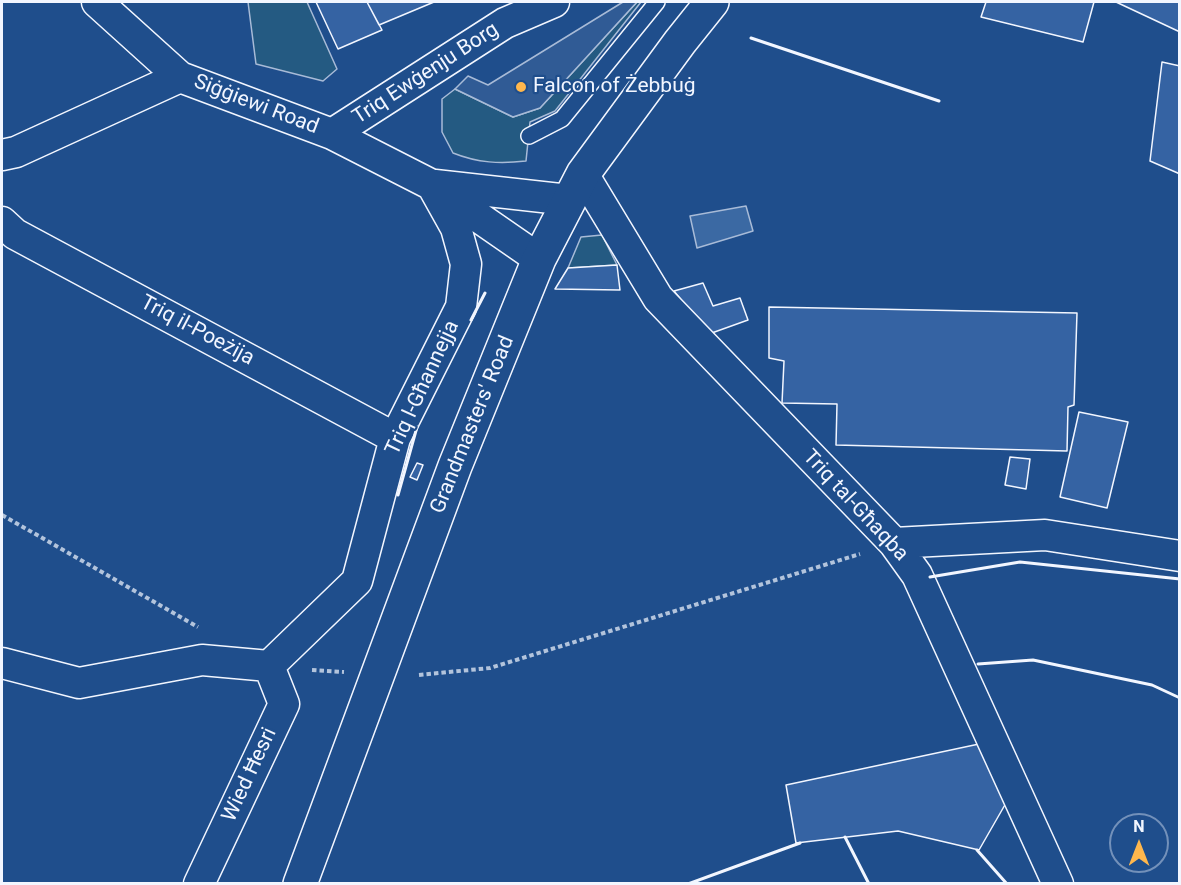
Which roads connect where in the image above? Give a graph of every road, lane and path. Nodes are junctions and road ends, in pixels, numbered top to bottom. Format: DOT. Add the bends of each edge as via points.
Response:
graph roads {
  1 [pos="97,2"];
  2 [pos="554,2"];
  3 [pos="657,2"];
  4 [pos="712,2"];
  5 [pos="500,12"];
  6 [pos="180,77"];
  7 [pos="332,134"];
  8 [pos="529,136"];
  9 [pos="2,155"];
  10 [pos="432,185"];
  11 [pos="576,187"];
  12 [pos="2,222"];
  13 [pos="539,259"];
  14 [pos="395,438"];
  15 [pos="2,515"];
  16 [pos="894,543"];
  17 [pos="1179,556"];
  18 [pos="207,632"];
  19 [pos="2,663"];
  20 [pos="269,666"];
  21 [pos="419,675"];
  22 [pos="198,884"];
  23 [pos="300,884"];
  24 [pos="1058,884"];
  1 -- 6 [label="street, Siġġiewi Road"];
  2 -- 5 [label="street, Triq Ewġenju Borg"];
  3 -- 8 [label="lane" via="562,119"];
  4 -- 11 [label="main road, Grandmasters' Road"];
  5 -- 7 [label="street, Triq Ewġenju Borg"];
  6 -- 7 [label="street, Siġġiewi Road"];
  6 -- 9 [label="street"];
  7 -- 10 [label="street, Siġġiewi Road"];
  10 -- 11 [label="street, Siġġiewi Road"];
  10 -- 13 [label="street, Siġġiewi Road"];
  10 -- 14 [label="street, Triq l-Għannejja" via="456,228 466,264 460,307"];
  11 -- 13 [label="main road, Grandmasters' Road"];
  11 -- 16 [label="street, Triq tal-Għaqba" via="658,298"];
  12 -- 14 [label="street, Triq il-Poeżija" via="15,234"];
  13 -- 23 [label="main road, Grandmasters' Road" via="455,466"];
  14 -- 20 [label="street, Triq l-Għannejja" via="357,581"];
  15 -- 18 [label="path"];
  16 -- 17 [label="street" via="1045,535"];
  16 -- 21 [label="path" via="490,668"];
  16 -- 24 [label="street, Triq tal-Għaqba" via="917,575"];
  19 -- 20 [label="street" via="79,683 202,660"];
  20 -- 22 [label="street, Wied Ħesri" via="284,704"];
}
